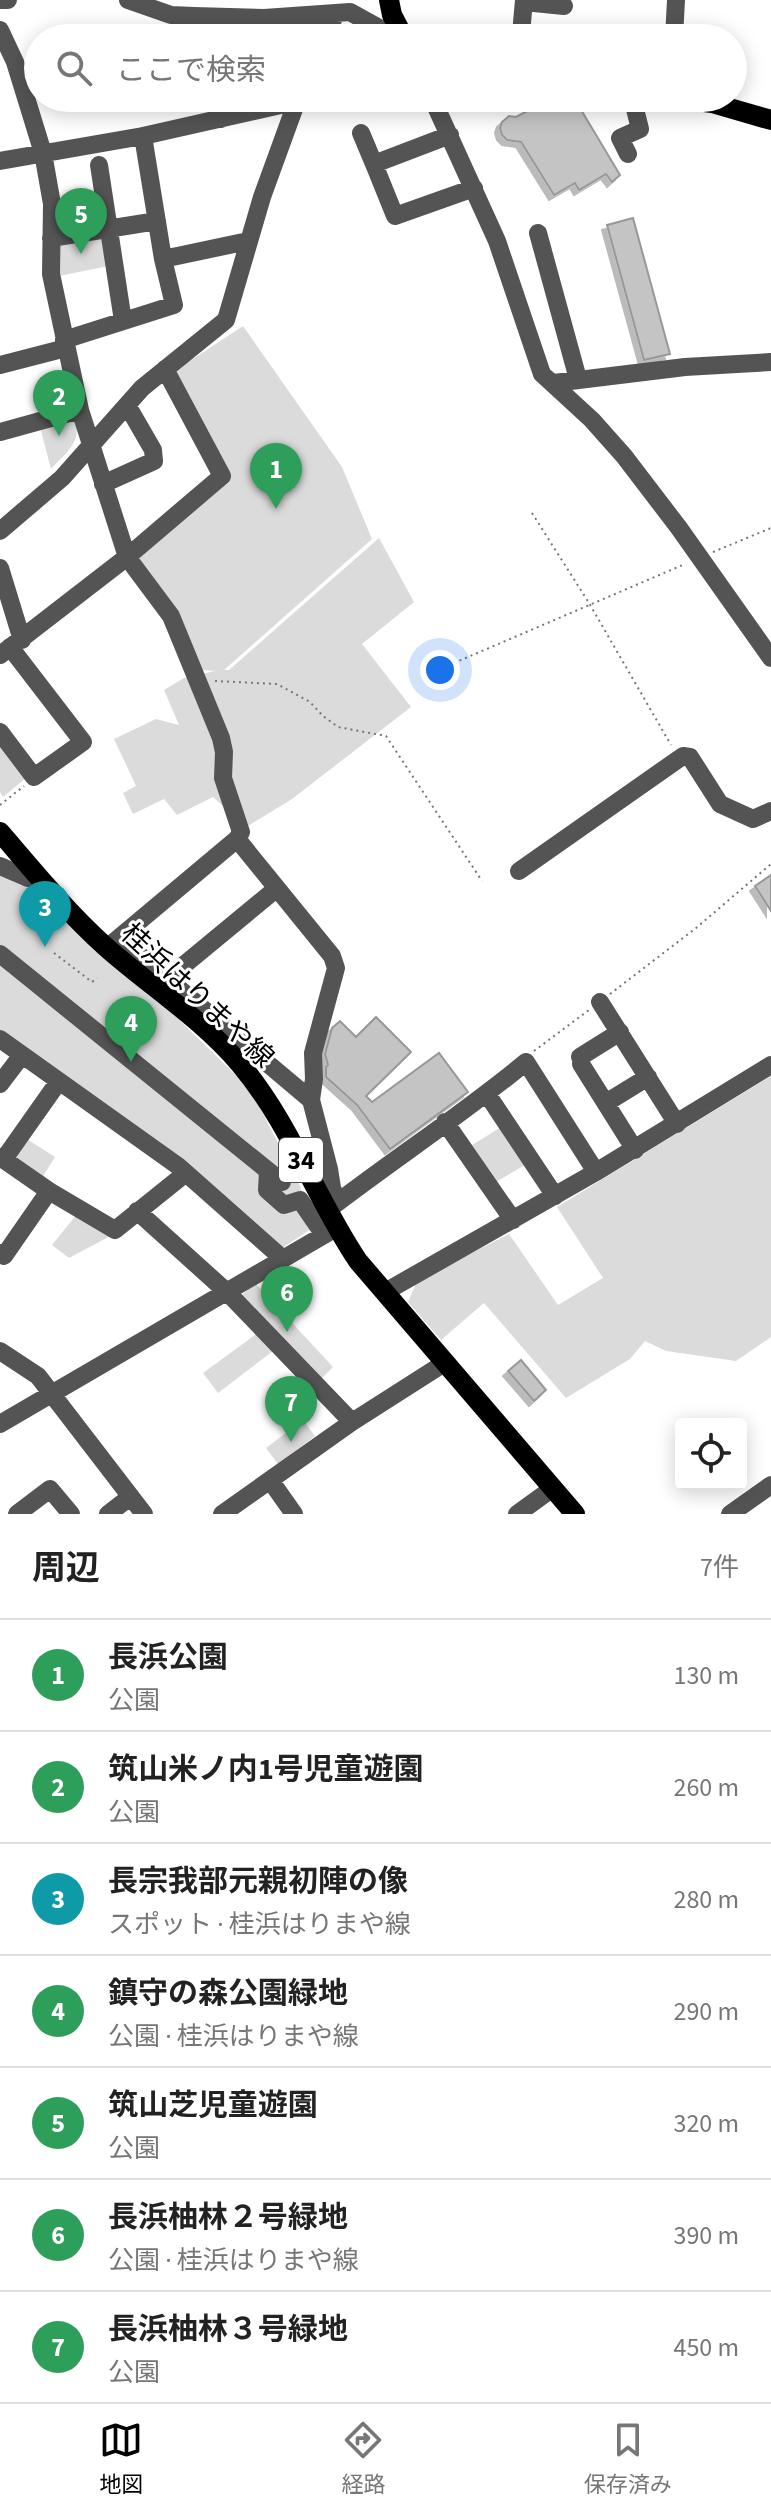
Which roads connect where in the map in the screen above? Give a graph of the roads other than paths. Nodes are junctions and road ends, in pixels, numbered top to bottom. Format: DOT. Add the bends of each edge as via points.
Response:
graph roads {
  1 [pos="0,0"];
  2 [pos="8,0"];
  3 [pos="128,0"];
  4 [pos="389,0"];
  5 [pos="676,0"];
  6 [pos="524,1"];
  7 [pos="564,6"];
  8 [pos="193,8"];
  9 [pos="221,12"];
  10 [pos="336,13"];
  11 [pos="331,24"];
  12 [pos="376,24"];
  13 [pos="396,24"];
  14 [pos="522,24"];
  15 [pos="675,24"];
  16 [pos="0,30"];
  17 [pos="24,78"];
  18 [pos="35,112"];
  19 [pos="220,112"];
  20 [pos="249,112"];
  21 [pos="297,112"];
  22 [pos="439,112"];
  23 [pos="636,112"];
  24 [pos="221,119"];
  25 [pos="361,133"];
  26 [pos="450,135"];
  27 [pos="143,136"];
  28 [pos="43,153"];
  29 [pos="628,154"];
  30 [pos="0,161"];
  31 [pos="374,164"];
  32 [pos="99,165"];
  33 [pos="474,188"];
  34 [pos="157,221"];
  35 [pos="108,230"];
  36 [pos="538,233"];
  37 [pos="51,238"];
  38 [pos="248,241"];
  39 [pos="163,259"];
  40 [pos="123,321"];
  41 [pos="65,344"];
  42 [pos="771,362"];
  43 [pos="0,365"];
  44 [pos="165,369"];
  45 [pos="578,379"];
  46 [pos="554,383"];
  47 [pos="127,405"];
  48 [pos="80,410"];
  49 [pos="0,432"];
  50 [pos="93,445"];
  51 [pos="103,484"];
  52 [pos="0,531"];
  53 [pos="127,557"];
  54 [pos="0,568"];
  55 [pos="11,647"];
  56 [pos="771,658"];
  57 [pos="0,732"];
  58 [pos="771,811"];
  59 [pos="0,832"];
  60 [pos="237,839"];
  61 [pos="0,866"];
  62 [pos="519,871"];
  63 [pos="37,877"];
  64 [pos="276,889"];
  65 [pos="113,943"];
  66 [pos="0,954"];
  67 [pos="167,979"];
  68 [pos="600,1002"];
  69 [pos="620,1032"];
  70 [pos="0,1039"];
  71 [pos="22,1055"];
  72 [pos="771,1065"];
  73 [pos="648,1077"];
  74 [pos="59,1081"];
  75 [pos="0,1084"];
  76 [pos="487,1094"];
  77 [pos="311,1100"];
  78 [pos="609,1101"];
  79 [pos="445,1122"];
  80 [pos="677,1124"];
  81 [pos="635,1150"];
  82 [pos="2,1158"];
  83 [pos="596,1172"];
  84 [pos="186,1173"];
  85 [pos="49,1191"];
  86 [pos="555,1196"];
  87 [pos="137,1211"];
  88 [pos="331,1219"];
  89 [pos="513,1220"];
  90 [pos="0,1253"];
  91 [pos="283,1259"];
  92 [pos="385,1292"];
  93 [pos="228,1293"];
  94 [pos="0,1351"];
  95 [pos="446,1362"];
  96 [pos="52,1394"];
  97 [pos="352,1422"];
  98 [pos="0,1424"];
  99 [pos="270,1480"];
  100 [pos="771,1485"];
  101 [pos="553,1488"];
  102 [pos="130,1497"];
  103 [pos="17,1514"];
  104 [pos="71,1514"];
  105 [pos="108,1514"];
  106 [pos="144,1514"];
  107 [pos="222,1514"];
  108 [pos="294,1514"];
  109 [pos="517,1514"];
  110 [pos="575,1514"];
  111 [pos="730,1514"];
  1 -- 2 [label="street"];
  3 -- 8 [label="street" via="171,15"];
  4 -- 13 [label="main road"];
  5 -- 15 [label="street"];
  6 -- 7 [label="street"];
  6 -- 14 [label="street"];
  8 -- 9 [label="street"];
  9 -- 10 [label="street" via="264,18"];
  10 -- 11 [label="street"];
  10 -- 12 [label="street" via="350,12"];
  16 -- 17 [label="street"];
  18 -- 28 [label="street"];
  19 -- 24 [label="street"];
  20 -- 24 [label="street"];
  21 -- 38 [label="street"];
  22 -- 26 [label="street"];
  23 -- 29 [label="street" via="640,129 620,138"];
  24 -- 27 [label="street"];
  25 -- 31 [label="street"];
  26 -- 31 [label="street"];
  26 -- 33 [label="street"];
  27 -- 28 [label="street"];
  27 -- 34 [label="street"];
  28 -- 30 [label="street"];
  28 -- 37 [label="street" via="52,204"];
  31 -- 33 [label="street" via="395,216"];
  32 -- 35 [label="street"];
  33 -- 46 [label="street" via="542,374"];
  34 -- 35 [label="street"];
  34 -- 39 [label="street"];
  35 -- 37 [label="street"];
  35 -- 40 [label="street"];
  36 -- 45 [label="street"];
  37 -- 41 [label="street" via="51,274"];
  38 -- 39 [label="street"];
  38 -- 44 [label="street" via="226,320"];
  39 -- 40 [label="street" via="174,305"];
  40 -- 41 [label="street"];
  41 -- 43 [label="street"];
  41 -- 48 [label="street"];
  42 -- 45 [label="street"];
  44 -- 47 [label="street"];
  44 -- 53 [label="street" via="222,476"];
  45 -- 46 [label="street"];
  46 -- 56 [label="street" via="624,456"];
  47 -- 50 [label="street"];
  47 -- 51 [label="street" via="154,461"];
  48 -- 49 [label="street"];
  48 -- 50 [label="street"];
  50 -- 51 [label="street"];
  50 -- 52 [label="street"];
  51 -- 53 [label="street"];
  53 -- 55 [label="street"];
  53 -- 60 [label="street" via="171,616 221,738 223,778 241,832"];
  54 -- 55 [label="street"];
  55 -- 57 [label="street" via="83,742 34,777"];
  58 -- 62 [label="street" via="753,819 720,804 690,757 678,758"];
  59 -- 63 [label="main road, 桂浜はりまや線 / 34"];
  60 -- 64 [label="street"];
  60 -- 65 [label="street"];
  61 -- 63 [label="street"];
  63 -- 65 [label="main road, 桂浜はりまや線 / 34"];
  64 -- 67 [label="street"];
  64 -- 77 [label="street" via="332,956 336,968 313,1053"];
  65 -- 67 [label="street"];
  65 -- 88 [label="main road, 桂浜はりまや線 / 34" via="237,1061 282,1123"];
  66 -- 88 [label="street" via="275,1177 267,1190 284,1205 300,1200"];
  67 -- 77 [label="street"];
  68 -- 69 [label="street"];
  69 -- 73 [label="street"];
  69 -- 81 [label="street" via="580,1060"];
  70 -- 71 [label="street"];
  71 -- 74 [label="street"];
  71 -- 75 [label="street"];
  72 -- 80 [label="street"];
  73 -- 78 [label="street"];
  73 -- 80 [label="street"];
  74 -- 82 [label="street"];
  74 -- 84 [label="street"];
  76 -- 79 [label="street"];
  76 -- 83 [label="street" via="526,1062"];
  76 -- 86 [label="street"];
  77 -- 88 [label="street" via="329,1169"];
  79 -- 88 [label="street"];
  79 -- 89 [label="street"];
  80 -- 81 [label="street"];
  81 -- 83 [label="street"];
  82 -- 85 [label="street"];
  83 -- 86 [label="street"];
  84 -- 87 [label="street"];
  84 -- 91 [label="street"];
  85 -- 87 [label="street" via="115,1230"];
  85 -- 90 [label="street" via="4,1256"];
  86 -- 89 [label="street"];
  87 -- 93 [label="street"];
  88 -- 91 [label="street"];
  88 -- 92 [label="main road, 桂浜はりまや線 / 34"];
  89 -- 92 [label="street"];
  91 -- 93 [label="street"];
  92 -- 95 [label="main road, 桂浜はりまや線 / 34"];
  93 -- 96 [label="street"];
  93 -- 97 [label="street"];
  94 -- 96 [label="street" via="38,1376"];
  95 -- 97 [label="street"];
  95 -- 101 [label="main road, 桂浜はりまや線 / 34"];
  96 -- 98 [label="street"];
  96 -- 102 [label="street"];
  97 -- 99 [label="street"];
  99 -- 107 [label="street"];
  99 -- 108 [label="street"];
  100 -- 111 [label="street"];
  101 -- 109 [label="street"];
  101 -- 110 [label="main road, 桂浜はりまや線 / 34"];
  102 -- 105 [label="street"];
  102 -- 106 [label="street"];
  103 -- 104 [label="street" via="50,1489"];
}
